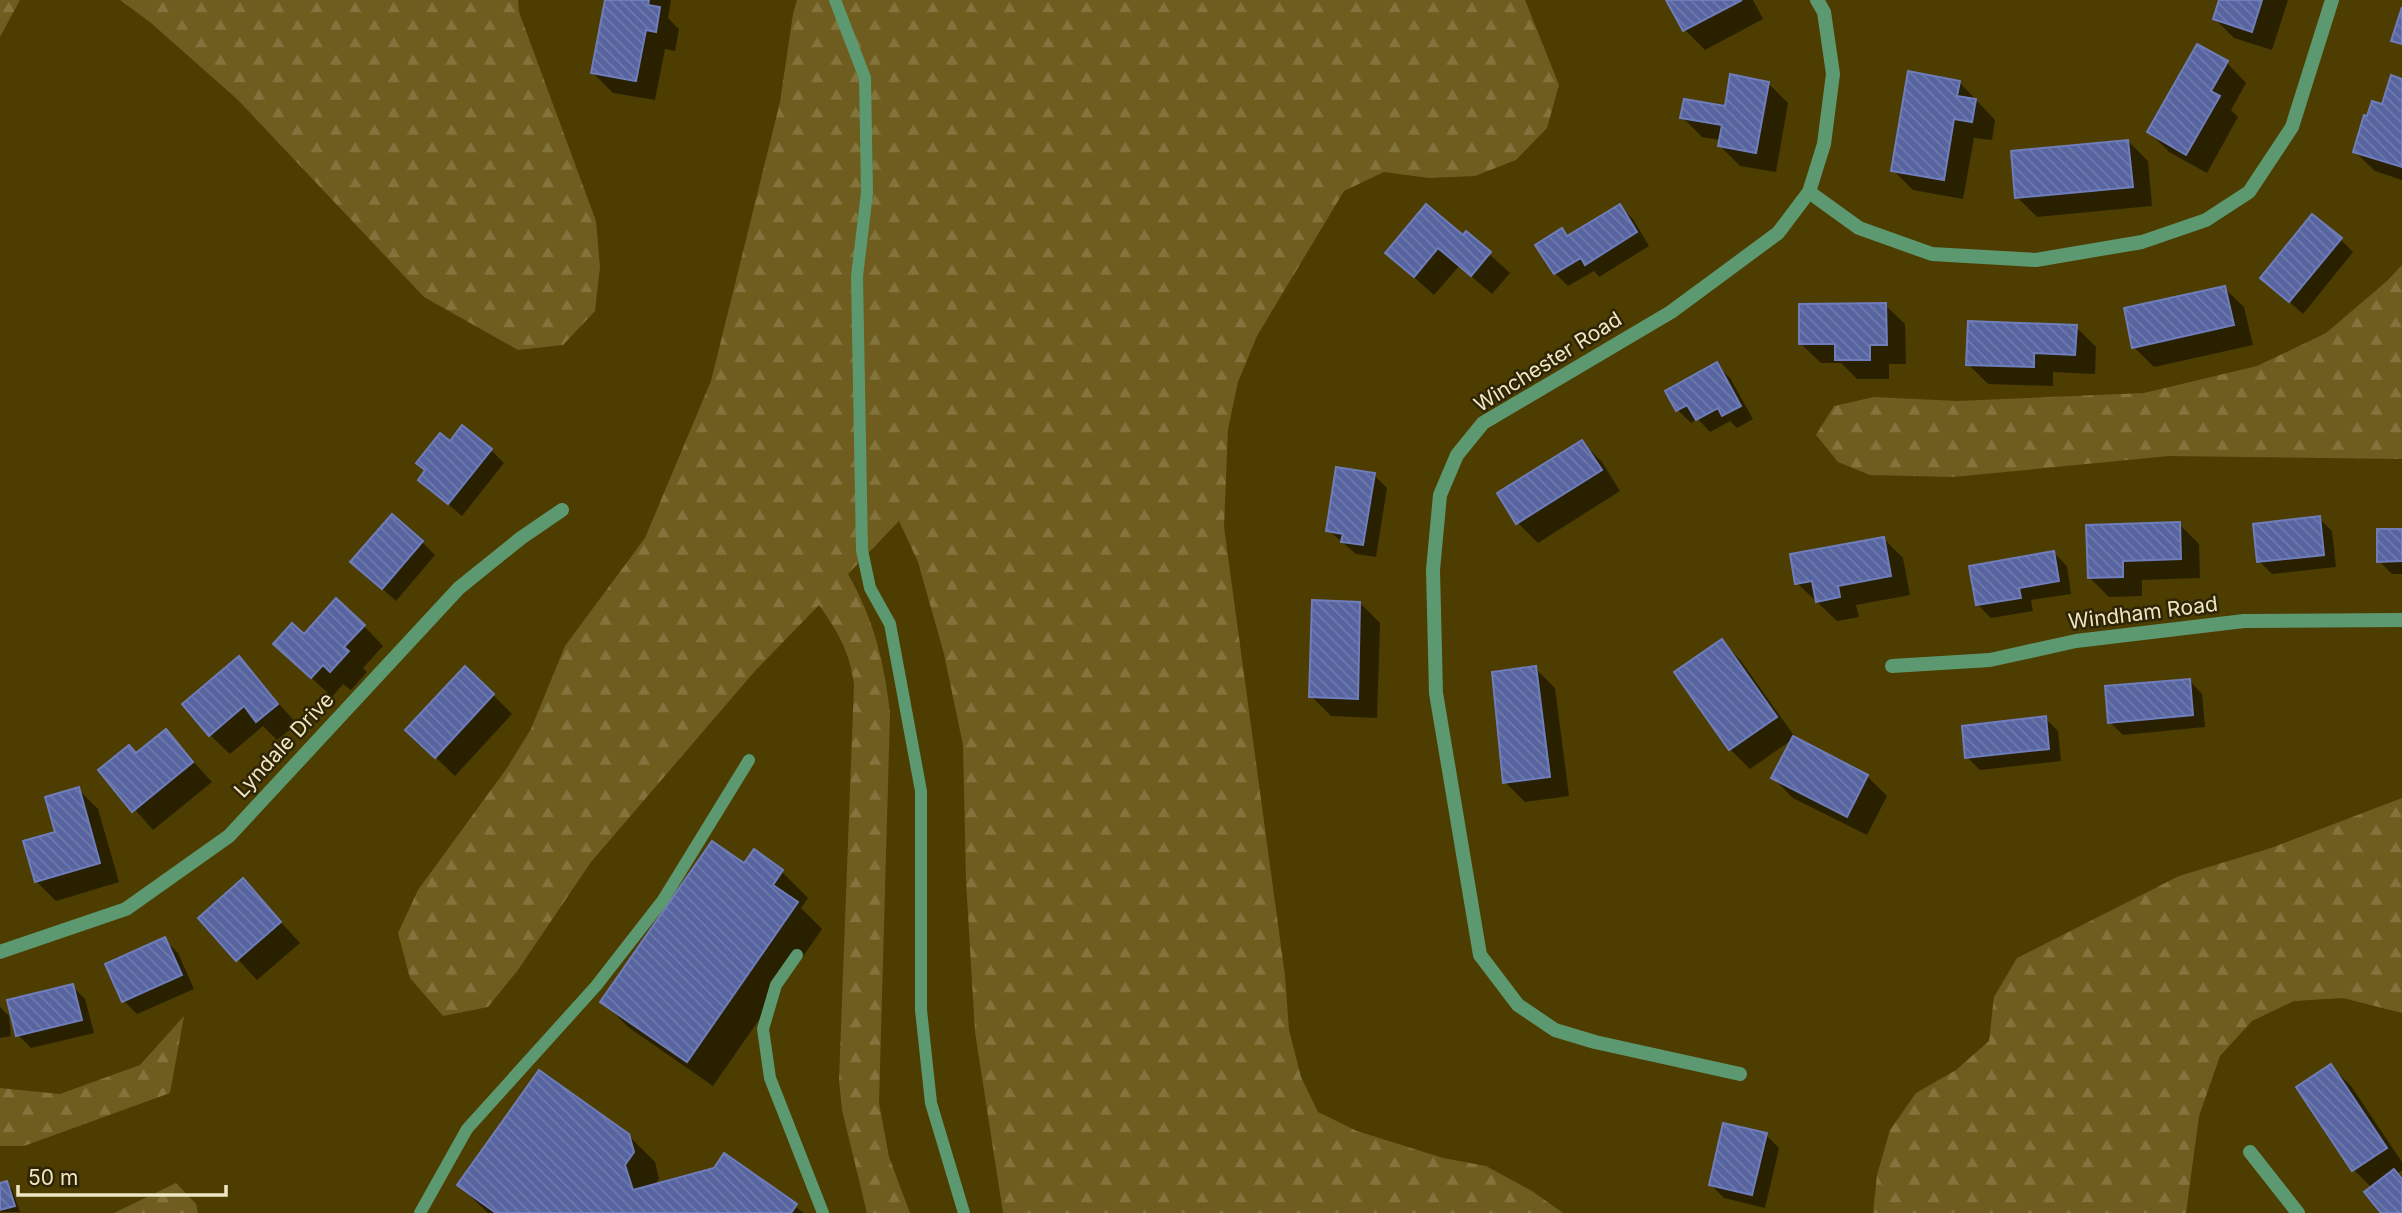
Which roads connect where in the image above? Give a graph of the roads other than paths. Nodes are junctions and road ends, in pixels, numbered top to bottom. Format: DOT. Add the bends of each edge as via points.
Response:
graph roads {
  1 [pos="835,0"];
  2 [pos="1817,0"];
  3 [pos="2332,0"];
  4 [pos="1809,192"];
  5 [pos="562,510"];
  6 [pos="2402,620"];
  7 [pos="1892,666"];
  8 [pos="749,760"];
  9 [pos="0,952"];
  10 [pos="797,955"];
  11 [pos="1740,1074"];
  12 [pos="2250,1152"];
  13 [pos="420,1213"];
  14 [pos="822,1213"];
  15 [pos="964,1213"];
  16 [pos="2298,1213"];
  1 -- 15 [label="lane" via="865,78 867,193 857,276 862,550 870,588 890,624 921,791 921,1010 930,1103"];
  2 -- 4 [label="street, Winchester Road" via="1824,12 1833,74 1824,144"];
  3 -- 4 [label="street" via="2291,127 2249,192 2206,220 2141,242 2036,260 1932,254 1859,228"];
  4 -- 11 [label="street, Winchester Road" via="1778,233 1671,312 1483,423 1457,455 1440,495 1433,570 1436,693 1480,955 1518,1005 1555,1030"];
  5 -- 9 [label="street, Lyndale Drive" via="459,588 229,836 126,909"];
  6 -- 7 [label="street, Windham Road" via="2244,621 2076,642 1990,660"];
  8 -- 13 [label="lane" via="663,900 596,986 467,1129"];
  10 -- 14 [label="lane" via="776,985 763,1029 769,1077"];
  12 -- 16 [label="street"];
}
